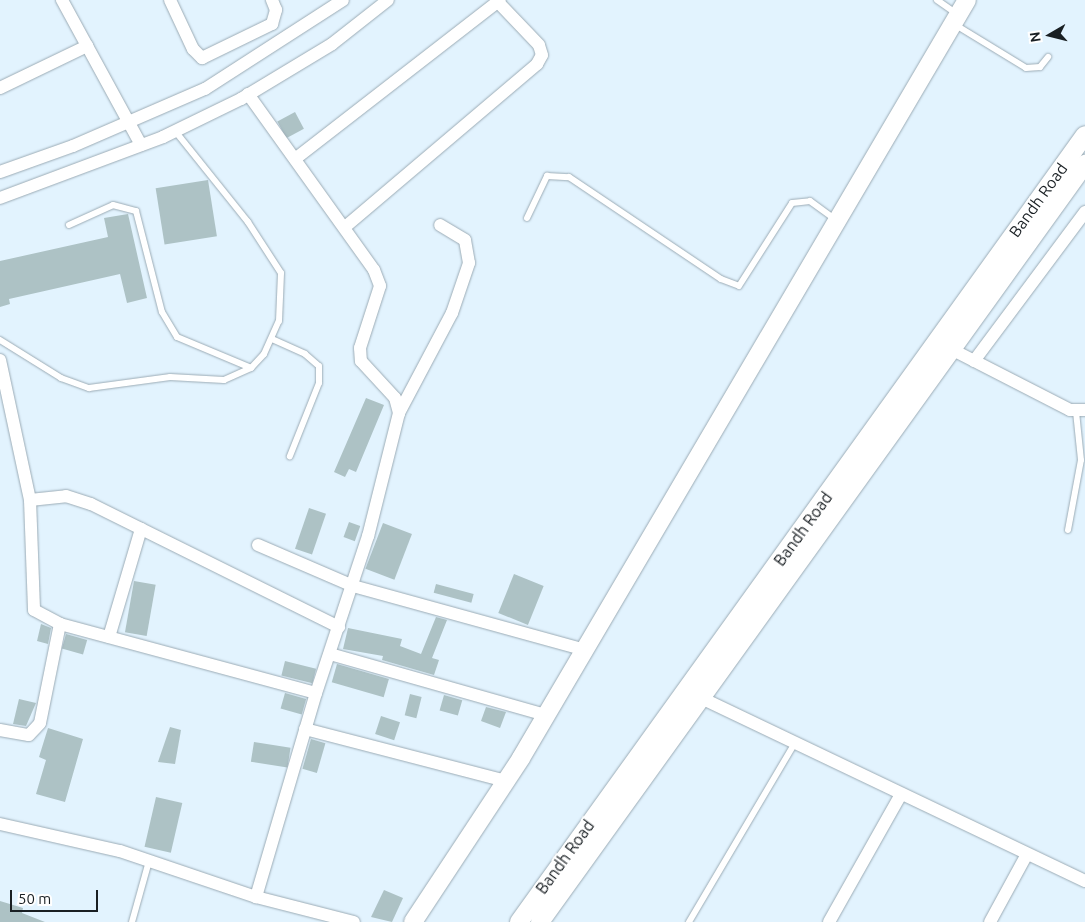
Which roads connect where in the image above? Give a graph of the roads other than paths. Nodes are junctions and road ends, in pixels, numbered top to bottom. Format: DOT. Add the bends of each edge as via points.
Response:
graph roads {
  1 [pos="62,0"];
  2 [pos="170,0"];
  3 [pos="272,0"];
  4 [pos="343,0"];
  5 [pos="388,0"];
  6 [pos="936,0"];
  7 [pos="499,1"];
  8 [pos="959,12"];
  9 [pos="87,46"];
  10 [pos="1048,57"];
  11 [pos="0,88"];
  12 [pos="248,94"];
  13 [pos="130,121"];
  14 [pos="175,131"];
  15 [pos="1085,135"];
  16 [pos="141,145"];
  17 [pos="295,159"];
  18 [pos="1085,164"];
  19 [pos="0,172"];
  20 [pos="0,198"];
  21 [pos="1085,212"];
  22 [pos="527,218"];
  23 [pos="837,221"];
  24 [pos="69,224"];
  25 [pos="440,225"];
  26 [pos="345,227"];
  27 [pos="272,339"];
  28 [pos="0,340"];
  29 [pos="951,349"];
  30 [pos="0,360"];
  31 [pos="974,361"];
  32 [pos="251,368"];
  33 [pos="1081,411"];
  34 [pos="399,412"];
  35 [pos="290,456"];
  36 [pos="30,500"];
  37 [pos="141,528"];
  38 [pos="1068,530"];
  39 [pos="258,545"];
  40 [pos="353,586"];
  41 [pos="60,624"];
  42 [pos="339,627"];
  43 [pos="109,637"];
  44 [pos="585,650"];
  45 [pos="330,654"];
  46 [pos="316,693"];
  47 [pos="693,694"];
  48 [pos="546,715"];
  49 [pos="0,730"];
  50 [pos="305,730"];
  51 [pos="795,743"];
  52 [pos="506,781"];
  53 [pos="902,794"];
  54 [pos="0,824"];
  55 [pos="1027,854"];
  56 [pos="149,860"];
  57 [pos="1085,881"];
  58 [pos="256,897"];
  59 [pos="132,922"];
  60 [pos="354,922"];
  61 [pos="413,922"];
  62 [pos="519,922"];
  63 [pos="540,922"];
  64 [pos="689,922"];
  65 [pos="829,922"];
  66 [pos="990,922"];
  1 -- 9 [label="street"];
  2 -- 3 [label="street" via="192,49 202,58 272,24 276,10"];
  4 -- 13 [label="street" via="205,89"];
  5 -- 12 [label="street" via="332,44"];
  6 -- 8 [label="lane"];
  7 -- 17 [label="street"];
  7 -- 26 [label="street" via="539,45 542,55 537,64"];
  8 -- 10 [label="lane" via="1026,68 1036,69"];
  8 -- 23 [label="main road"];
  9 -- 11 [label="street"];
  9 -- 13 [label="street"];
  12 -- 14 [label="street"];
  12 -- 17 [label="street"];
  13 -- 16 [label="street"];
  13 -- 19 [label="street"];
  14 -- 16 [label="street"];
  14 -- 27 [label="lane" via="248,222 281,273 282,296"];
  15 -- 47 [label="main road, Bandh Road"];
  16 -- 20 [label="street"];
  17 -- 26 [label="street"];
  18 -- 29 [label="main road, Bandh Road"];
  21 -- 31 [label="street"];
  22 -- 23 [label="lane" via="547,176 569,176 721,279 739,286 792,202 810,201"];
  23 -- 44 [label="main road"];
  24 -- 32 [label="lane" via="113,205 136,211 162,312 177,337"];
  25 -- 34 [label="street" via="465,240 469,263 452,313"];
  26 -- 34 [label="street" via="374,270 380,286 360,348 361,361 394,398"];
  27 -- 32 [label="lane"];
  27 -- 35 [label="lane" via="305,354 319,366 319,383"];
  28 -- 32 [label="lane" via="61,378 88,388 170,377 219,381"];
  29 -- 31 [label="street"];
  29 -- 47 [label="main road, Bandh Road"];
  30 -- 36 [label="street"];
  31 -- 33 [label="street"];
  33 -- 38 [label="lane" via="1081,460"];
  34 -- 40 [label="street" via="397,433"];
  36 -- 37 [label="street" via="66,496"];
  36 -- 41 [label="street" via="31,602 38,615"];
  37 -- 42 [label="street"];
  37 -- 43 [label="street"];
  39 -- 40 [label="street"];
  40 -- 42 [label="street"];
  40 -- 44 [label="street"];
  41 -- 43 [label="street"];
  41 -- 49 [label="street" via="40,723 29,735"];
  42 -- 45 [label="street"];
  43 -- 46 [label="street"];
  44 -- 48 [label="main road"];
  45 -- 46 [label="street"];
  45 -- 48 [label="street"];
  46 -- 50 [label="street"];
  47 -- 51 [label="street"];
  47 -- 62 [label="main road, Bandh Road"];
  47 -- 63 [label="main road, Bandh Road"];
  48 -- 52 [label="main road"];
  50 -- 52 [label="street"];
  50 -- 58 [label="street"];
  51 -- 53 [label="street"];
  51 -- 64 [label="lane"];
  52 -- 61 [label="main road"];
  53 -- 55 [label="street"];
  53 -- 65 [label="street"];
  54 -- 56 [label="street"];
  55 -- 57 [label="street"];
  55 -- 66 [label="street"];
  56 -- 58 [label="street"];
  56 -- 59 [label="lane"];
  58 -- 60 [label="street"];
}
